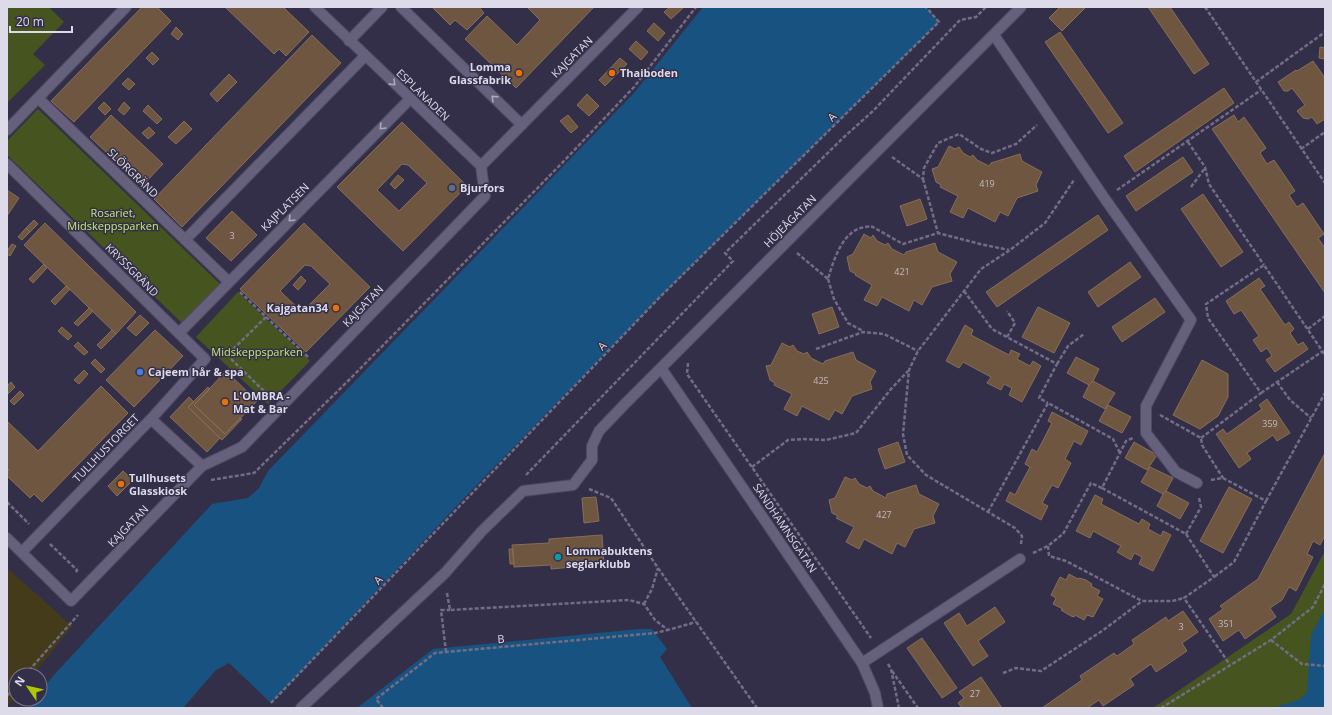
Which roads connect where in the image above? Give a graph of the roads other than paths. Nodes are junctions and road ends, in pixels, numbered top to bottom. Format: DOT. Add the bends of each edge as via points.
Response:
graph roads {
  1 [pos="126,7"];
  2 [pos="315,7"];
  3 [pos="382,7"];
  4 [pos="401,7"];
  5 [pos="638,7"];
  6 [pos="1021,7"];
  7 [pos="994,35"];
  8 [pos="349,41"];
  9 [pos="365,56"];
  10 [pos="38,98"];
  11 [pos="410,99"];
  12 [pos="522,125"];
  13 [pos="7,130"];
  14 [pos="7,164"];
  15 [pos="481,166"];
  16 [pos="185,240"];
  17 [pos="229,282"];
  18 [pos="179,333"];
  19 [pos="205,359"];
  20 [pos="661,368"];
  21 [pos="151,419"];
  22 [pos="202,466"];
  23 [pos="1197,483"];
  24 [pos="7,538"];
  25 [pos="22,552"];
  26 [pos="1020,559"];
  27 [pos="862,663"];
  28 [pos="301,708"];
  29 [pos="878,708"];
  1 -- 10 [label="street"];
  2 -- 8 [label="street, ESPLANADEN"];
  3 -- 8 [label="street"];
  12 -- 4 [label="street, one-way"];
  5 -- 12 [label="street, KAJGATAN"];
  6 -- 7 [label="street, HÖJEÅGATAN"];
  7 -- 20 [label="street, HÖJEÅGATAN"];
  7 -- 23 [label="street" via="1192,320 1146,406 1146,433 1176,472"];
  8 -- 9 [label="street, ESPLANADEN"];
  9 -- 11 [label="street, ESPLANADEN, one-way"];
  9 -- 16 [label="street"];
  10 -- 13 [label="street"];
  10 -- 16 [label="street, SLÖRGRÄND"];
  11 -- 15 [label="street, ESPLANADEN"];
  11 -- 17 [label="street, KAJPLATSEN, one-way"];
  12 -- 15 [label="street, KAJGATAN"];
  14 -- 18 [label="street, KRYSSGRÄND"];
  15 -- 22 [label="street, KAJGATAN" via="486,196 242,447"];
  16 -- 17 [label="street, SLÖRGRÄND"];
  17 -- 18 [label="street, KAJPLATSEN"];
  18 -- 19 [label="street, KRYSSGRÄND"];
  19 -- 21 [label="street, TULLHUSTORGET"];
  20 -- 27 [label="street, SANDHAMNSGATAN"];
  20 -- 28 [label="street, HÖJEÅGATAN" via="599,431 592,446 592,460 573,484 523,491 482,531 445,573"];
  21 -- 22 [label="street"];
  21 -- 25 [label="street, TULLHUSTORGET"];
  22 -- 25 [label="street, KAJGATAN" via="71,601"];
  24 -- 25 [label="street"];
  26 -- 27 [label="street"];
  27 -- 29 [label="street, SANDHAMNSGATAN" via="875,693"];
}
